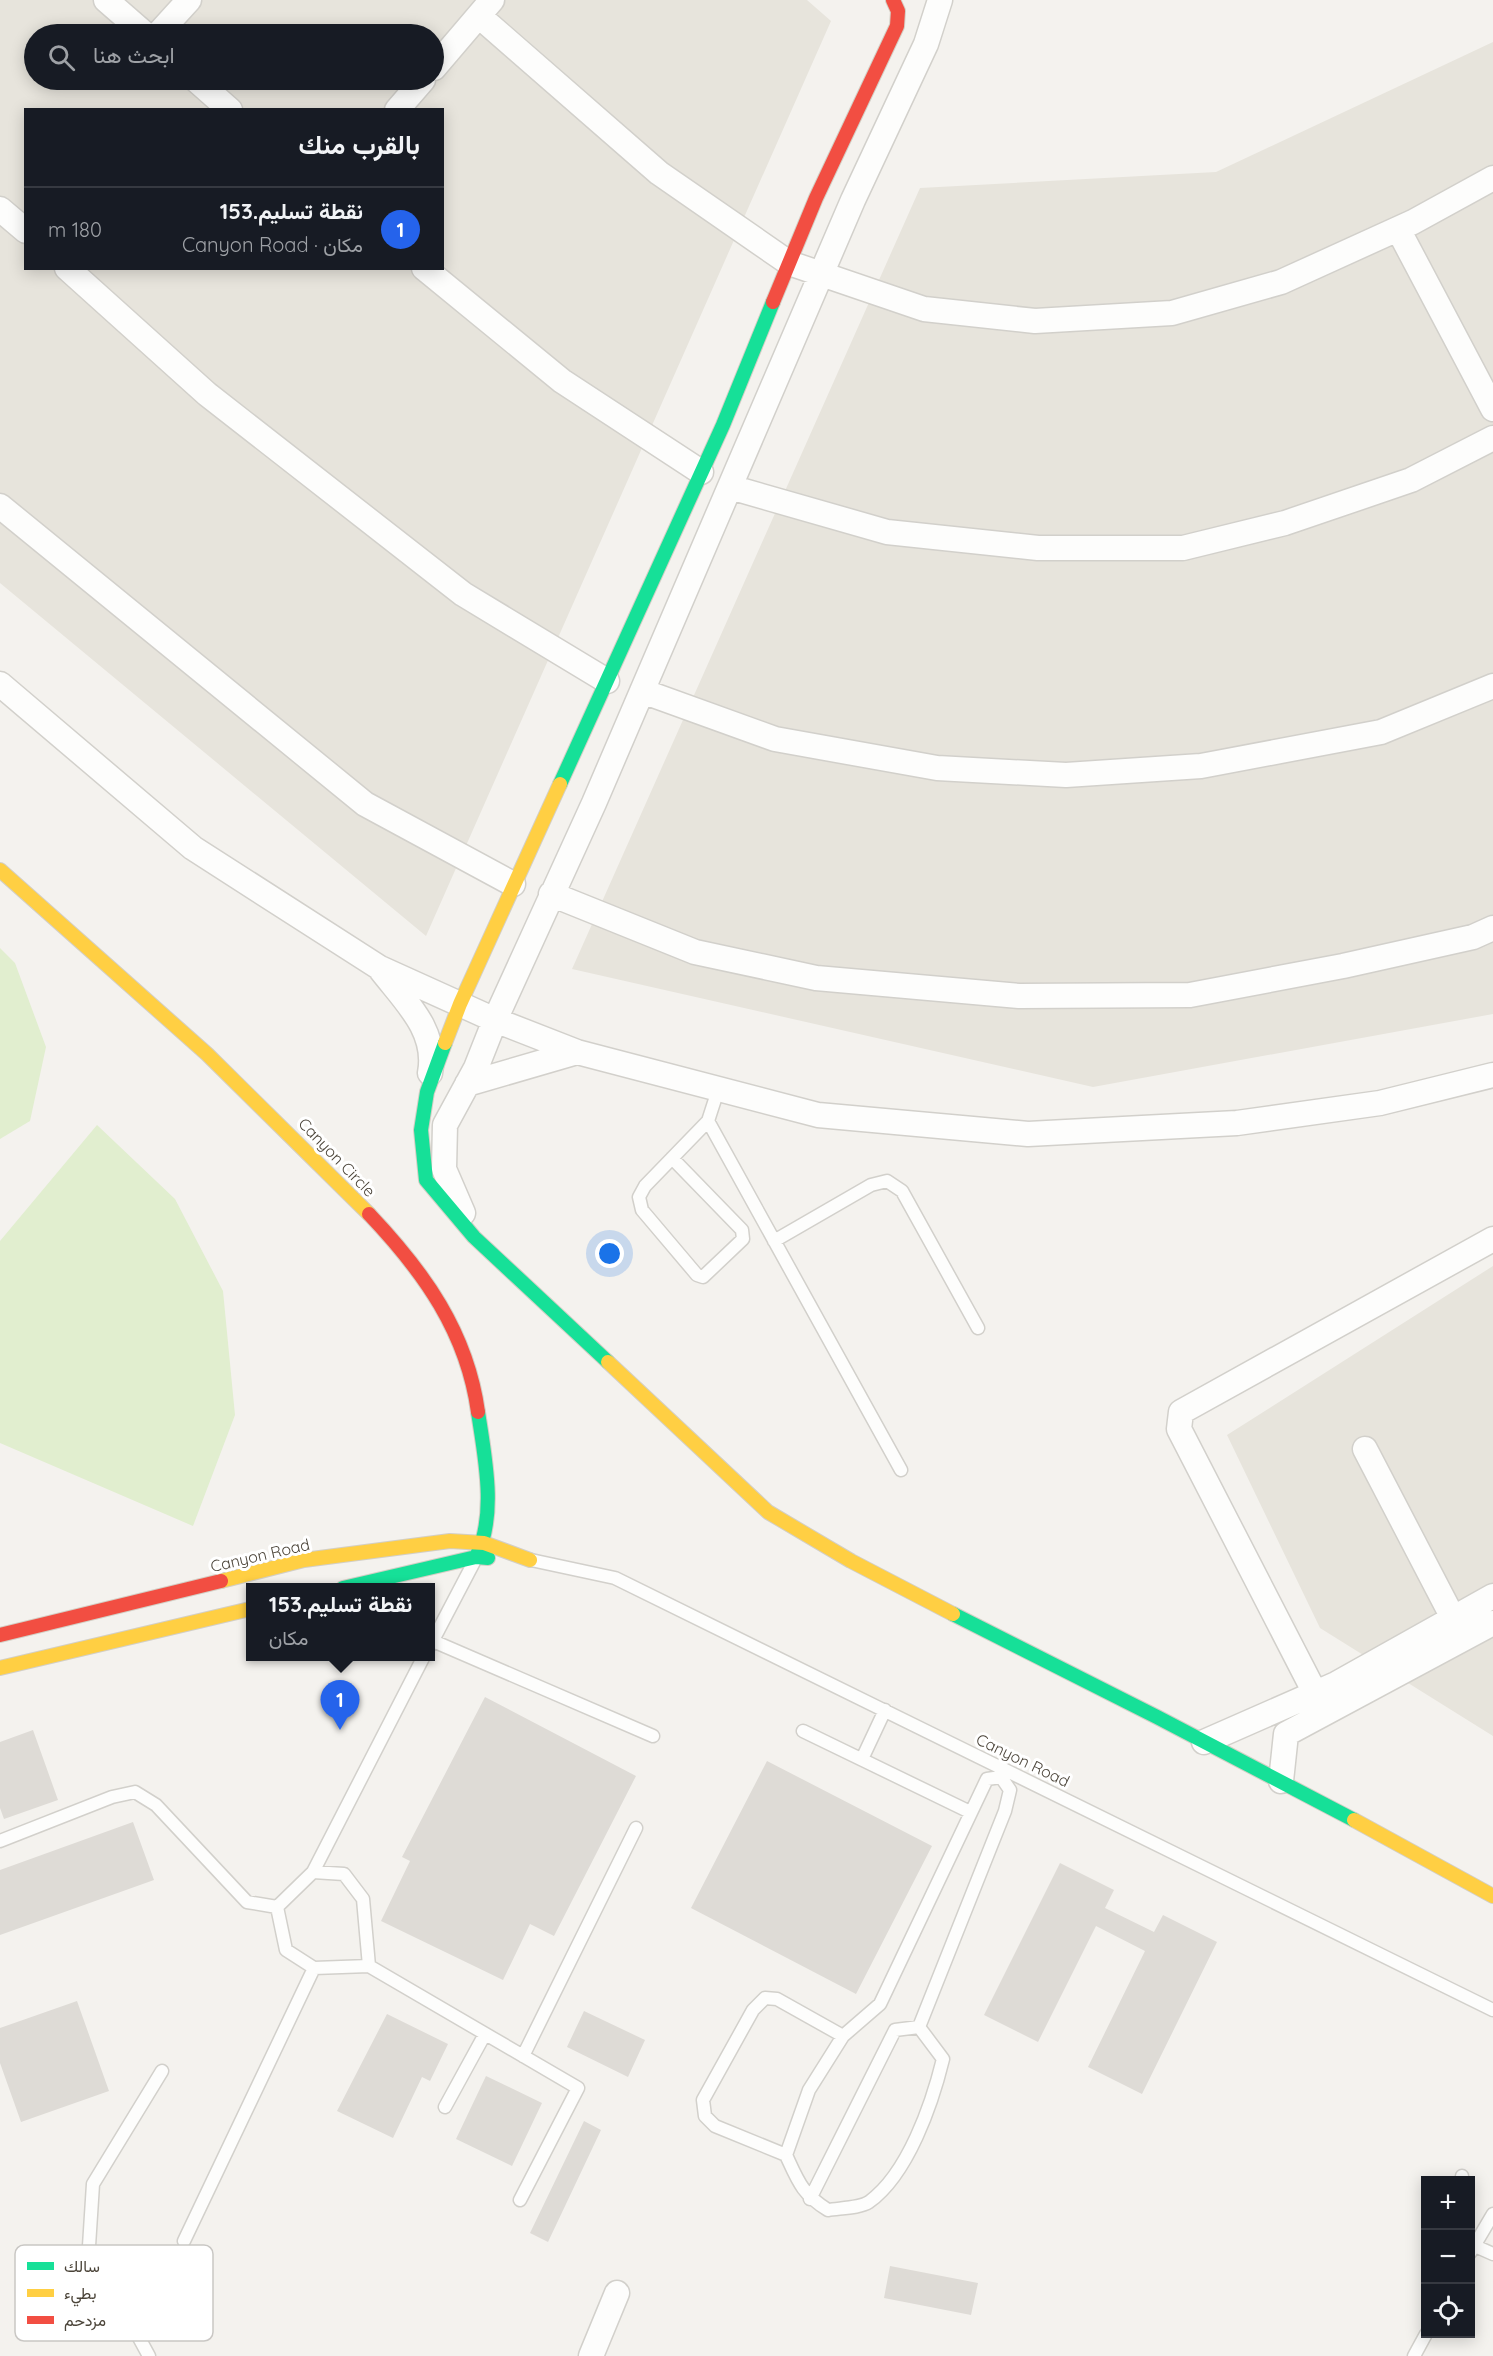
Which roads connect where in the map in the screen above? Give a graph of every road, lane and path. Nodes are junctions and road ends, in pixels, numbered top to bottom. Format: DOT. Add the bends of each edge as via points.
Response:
graph roads {
  1 [pos="106,0"];
  2 [pos="189,0"];
  3 [pos="893,0"];
  4 [pos="940,0"];
  5 [pos="485,8"];
  6 [pos="134,24"];
  7 [pos="167,24"];
  8 [pos="444,56"];
  9 [pos="207,90"];
  10 [pos="414,90"];
  11 [pos="228,108"];
  12 [pos="399,108"];
  13 [pos="1493,178"];
  14 [pos="0,209"];
  15 [pos="24,229"];
  16 [pos="1398,229"];
  17 [pos="789,263"];
  18 [pos="69,270"];
  19 [pos="426,270"];
  20 [pos="821,273"];
  21 [pos="1493,409"];
  22 [pos="1493,438"];
  23 [pos="701,472"];
  24 [pos="730,487"];
  25 [pos="0,506"];
  26 [pos="607,681"];
  27 [pos="0,684"];
  28 [pos="1493,686"];
  29 [pos="642,692"];
  30 [pos="0,870"];
  31 [pos="513,884"];
  32 [pos="552,894"];
  33 [pos="1493,928"];
  34 [pos="380,968"];
  35 [pos="460,1004"];
  36 [pos="495,1020"];
  37 [pos="577,1052"];
  38 [pos="1493,1075"];
  39 [pos="467,1084"];
  40 [pos="719,1087"];
  41 [pos="427,1092"];
  42 [pos="708,1121"];
  43 [pos="672,1158"];
  44 [pos="474,1237"];
  45 [pos="1493,1239"];
  46 [pos="774,1241"];
  47 [pos="978,1328"];
  48 [pos="1365,1449"];
  49 [pos="901,1470"];
  50 [pos="484,1544"];
  51 [pos="476,1557"];
  52 [pos="530,1560"];
  53 [pos="361,1583"];
  54 [pos="1493,1596"];
  55 [pos="246,1610"];
  56 [pos="1453,1618"];
  57 [pos="1493,1623"];
  58 [pos="0,1635"];
  59 [pos="435,1635"];
  60 [pos="435,1645"];
  61 [pos="421,1661"];
  62 [pos="0,1668"];
  63 [pos="1315,1693"];
  64 [pos="885,1710"];
  65 [pos="804,1731"];
  66 [pos="653,1736"];
  67 [pos="1204,1742"];
  68 [pos="862,1759"];
  69 [pos="994,1764"];
  70 [pos="1016,1775"];
  71 [pos="987,1779"];
  72 [pos="1281,1781"];
  73 [pos="1010,1790"];
  74 [pos="970,1812"];
  75 [pos="636,1828"];
  76 [pos="0,1841"];
  77 [pos="314,1872"];
  78 [pos="1493,1896"];
  79 [pos="278,1907"];
  80 [pos="369,1966"];
  81 [pos="314,1968"];
  82 [pos="1493,2010"];
  83 [pos="919,2027"];
  84 [pos="485,2034"];
  85 [pos="843,2036"];
  86 [pos="523,2056"];
  87 [pos="162,2071"];
  88 [pos="445,2107"];
  89 [pos="786,2155"];
  90 [pos="810,2199"];
  91 [pos="520,2200"];
  92 [pos="1493,2214"];
  93 [pos="184,2241"];
  94 [pos="89,2245"];
  95 [pos="1475,2246"];
  96 [pos="1475,2250"];
  97 [pos="1493,2254"];
  98 [pos="617,2293"];
  99 [pos="1424,2338"];
  100 [pos="141,2341"];
  101 [pos="149,2356"];
  102 [pos="591,2356"];
  103 [pos="1414,2356"];
  1 -- 6 [label="street"];
  2 -- 7 [label="street"];
  3 -- 17 [label="street" via="898,11 897,26"];
  4 -- 20 [label="street" via="926,44"];
  5 -- 8 [label="street"];
  5 -- 17 [label="street" via="659,173"];
  9 -- 11 [label="street"];
  10 -- 12 [label="street"];
  13 -- 16 [label="street"];
  14 -- 15 [label="street"];
  16 -- 20 [label="street" via="1281,282 1172,313 1035,321 924,309"];
  16 -- 21 [label="street"];
  17 -- 20 [label="street"];
  17 -- 23 [label="street"];
  18 -- 26 [label="street" via="207,394 463,594"];
  19 -- 23 [label="street" via="562,381"];
  20 -- 24 [label="street"];
  22 -- 24 [label="street" via="1411,480 1285,523 1183,548 1038,548 887,532"];
  23 -- 26 [label="street"];
  24 -- 29 [label="street"];
  25 -- 31 [label="street" via="365,804"];
  26 -- 31 [label="street"];
  27 -- 34 [label="street" via="193,848"];
  28 -- 29 [label="street" via="1381,732 1201,766 1066,775 937,768 775,739"];
  29 -- 32 [label="street"];
  30 -- 50 [label="street, Canyon Circle" via="261,1102 386,1231 435,1294 465,1353 480,1418 488,1521"];
  31 -- 35 [label="street"];
  32 -- 33 [label="street" via="695,952 816,978 1019,996 1190,995 1343,966 1473,937"];
  32 -- 36 [label="street"];
  34 -- 35 [label="street"];
  34 -- 41 [label="street" via="426,1028 433,1059"];
  35 -- 36 [label="street"];
  35 -- 41 [label="street"];
  36 -- 37 [label="street"];
  36 -- 39 [label="street"];
  37 -- 39 [label="street"];
  37 -- 40 [label="street"];
  38 -- 40 [label="street" via="1380,1103 1238,1123 1028,1134 818,1115"];
  39 -- 44 [label="street" via="445,1125 444,1169"];
  40 -- 42 [label="lane"];
  41 -- 44 [label="street" via="421,1130 426,1180"];
  42 -- 43 [label="lane"];
  42 -- 46 [label="lane"];
  43 -- 43 [label="lane" via="742,1230 743,1239 703,1277 697,1275 642,1210 639,1197 645,1186"];
  44 -- 67 [label="street" via="768,1512 952,1613"];
  45 -- 63 [label="street" via="1181,1412 1179,1429"];
  46 -- 47 [label="lane" via="871,1185 887,1181 902,1191"];
  46 -- 49 [label="lane"];
  48 -- 56 [label="street"];
  50 -- 51 [label="street, Canyon Circle"];
  50 -- 52 [label="street, Canyon Road"];
  50 -- 58 [label="street, Canyon Road" via="450,1540 304,1560"];
  51 -- 52 [label="street, Canyon Road"];
  51 -- 53 [label="street, Canyon Road"];
  51 -- 59 [label="lane"];
  52 -- 64 [label="lane, Canyon Road" via="615,1578"];
  54 -- 56 [label="street"];
  55 -- 62 [label="street"];
  56 -- 63 [label="street"];
  57 -- 72 [label="street" via="1286,1734"];
  60 -- 66 [label="lane"];
  61 -- 77 [label="lane"];
  63 -- 67 [label="street"];
  64 -- 68 [label="lane"];
  64 -- 69 [label="lane, Canyon Road"];
  65 -- 68 [label="lane"];
  67 -- 72 [label="street"];
  68 -- 74 [label="lane"];
  69 -- 70 [label="lane, Canyon Road"];
  69 -- 71 [label="lane"];
  70 -- 73 [label="lane"];
  70 -- 82 [label="lane, Canyon Road"];
  71 -- 73 [label="lane" via="1001,1777"];
  71 -- 74 [label="lane"];
  72 -- 78 [label="street"];
  73 -- 83 [label="lane"];
  74 -- 85 [label="lane" via="880,2004"];
  75 -- 86 [label="lane"];
  76 -- 79 [label="lane" via="112,1797 135,1792 156,1805 247,1902"];
  77 -- 79 [label="lane"];
  77 -- 80 [label="lane" via="344,1874 363,1899"];
  79 -- 81 [label="lane" via="286,1950"];
  80 -- 81 [label="lane"];
  80 -- 84 [label="lane"];
  81 -- 93 [label="lane"];
  83 -- 90 [label="lane" via="895,2030"];
  83 -- 90 [label="lane" via="943,2059 933,2098 895,2177 867,2204 828,2210"];
  84 -- 86 [label="lane"];
  84 -- 88 [label="lane"];
  85 -- 89 [label="lane" via="808,2090"];
  85 -- 89 [label="lane" via="777,1999 765,1998 753,2010 703,2100 705,2116 715,2126"];
  86 -- 91 [label="lane" via="578,2088"];
  87 -- 94 [label="lane" via="93,2184"];
  89 -- 90 [label="lane" via="801,2189"];
  92 -- 95 [label="lane"];
  96 -- 97 [label="lane"];
  98 -- 102 [label="street"];
  99 -- 103 [label="lane"];
  100 -- 101 [label="lane"];
}
